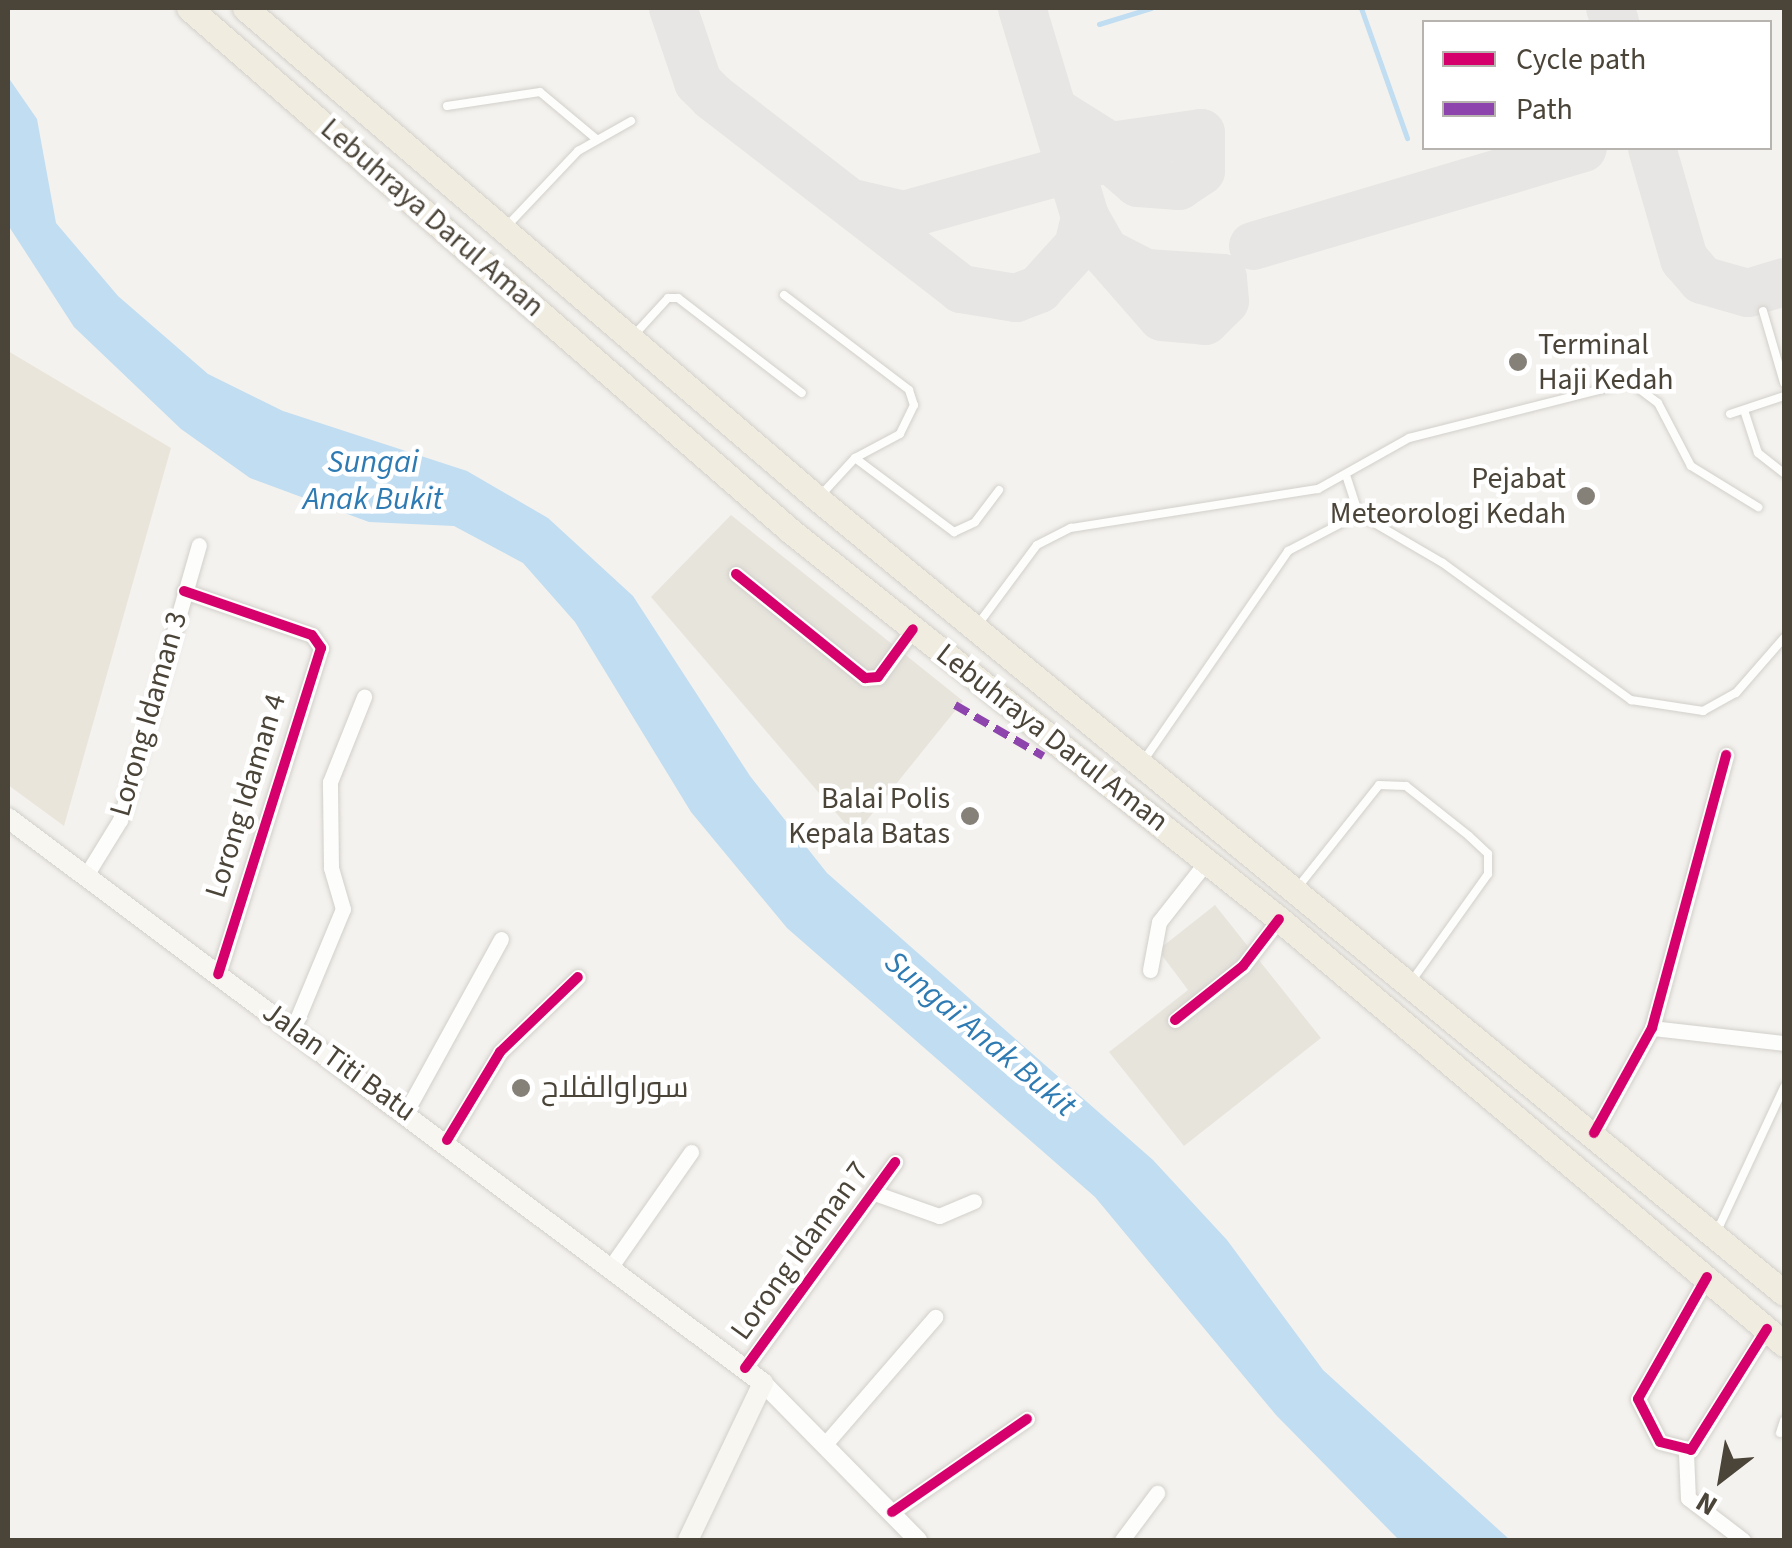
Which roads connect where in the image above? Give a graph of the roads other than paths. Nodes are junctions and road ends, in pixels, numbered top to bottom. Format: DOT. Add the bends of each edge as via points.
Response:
graph roads {
  1 [pos="189,8"];
  2 [pos="245,8"];
  3 [pos="447,106"];
  4 [pos="631,121"];
  5 [pos="595,138"];
  6 [pos="504,230"];
  7 [pos="479,258"];
  8 [pos="784,296"];
  9 [pos="1762,311"];
  10 [pos="630,340"];
  11 [pos="1784,383"];
  12 [pos="802,393"];
  13 [pos="1784,396"];
  14 [pos="1744,410"];
  15 [pos="1730,414"];
  16 [pos="855,458"];
  17 [pos="1784,473"];
  18 [pos="1347,478"];
  19 [pos="998,490"];
  20 [pos="818,499"];
  21 [pos="1758,507"];
  22 [pos="1359,514"];
  23 [pos="793,534"];
  24 [pos="199,545"];
  25 [pos="736,574"];
  26 [pos="184,591"];
  27 [pos="976,627"];
  28 [pos="913,629"];
  29 [pos="1784,638"];
  30 [pos="364,697"];
  31 [pos="1726,755"];
  32 [pos="1144,760"];
  33 [pos="8,818"];
  34 [pos="1207,862"];
  35 [pos="85,878"];
  36 [pos="1298,887"];
  37 [pos="1279,919"];
  38 [pos="500,939"];
  39 [pos="1150,970"];
  40 [pos="218,974"];
  41 [pos="578,977"];
  42 [pos="1412,981"];
  43 [pos="1175,1020"];
  44 [pos="1652,1028"];
  45 [pos="293,1029"];
  46 [pos="1784,1044"];
  47 [pos="1784,1088"];
  48 [pos="407,1110"];
  49 [pos="1594,1133"];
  50 [pos="448,1140"];
  51 [pos="691,1152"];
  52 [pos="895,1162"];
  53 [pos="877,1194"];
  54 [pos="974,1202"];
  55 [pos="1714,1234"];
  56 [pos="612,1265"];
  57 [pos="1707,1277"];
  58 [pos="1784,1293"];
  59 [pos="935,1318"];
  60 [pos="1776,1336"];
  61 [pos="746,1368"];
  62 [pos="763,1383"];
  63 [pos="1027,1419"];
  64 [pos="1784,1422"];
  65 [pos="1780,1433"];
  66 [pos="826,1443"];
  67 [pos="1683,1453"];
  68 [pos="1156,1493"];
  69 [pos="892,1512"];
  70 [pos="688,1540"];
  71 [pos="918,1540"];
  72 [pos="1122,1540"];
  73 [pos="1743,1540"];
  1 -- 7 [label="highway, Lebuhraya Darul Aman"];
  2 -- 6 [label="highway, Lebuhraya Darul Aman"];
  3 -- 5 [label="lane" via="540,92"];
  4 -- 5 [label="lane"];
  5 -- 6 [label="lane"];
  6 -- 7 [label="highway"];
  6 -- 10 [label="highway, Lebuhraya Darul Aman"];
  7 -- 23 [label="highway, Lebuhraya Darul Aman"];
  8 -- 16 [label="lane" via="910,390 911,420"];
  9 -- 11 [label="lane"];
  10 -- 12 [label="lane" via="668,298 678,298"];
  10 -- 20 [label="highway, Lebuhraya Darul Aman"];
  13 -- 14 [label="lane"];
  14 -- 15 [label="lane"];
  14 -- 17 [label="lane" via="1758,453"];
  16 -- 19 [label="lane" via="954,532 975,522"];
  16 -- 20 [label="lane"];
  18 -- 21 [label="lane" via="1409,438 1630,382 1658,402 1690,466"];
  18 -- 22 [label="lane"];
  18 -- 27 [label="lane" via="1070,528 1037,545"];
  20 -- 23 [label="highway"];
  20 -- 27 [label="highway, Lebuhraya Darul Aman"];
  22 -- 29 [label="lane" via="1443,563 1632,700 1703,711 1736,694"];
  22 -- 32 [label="lane" via="1288,550"];
  23 -- 28 [label="highway, Lebuhraya Darul Aman"];
  24 -- 26 [label="street, Lorong Idaman 3"];
  25 -- 28 [label="street" via="865,678 878,677"];
  26 -- 35 [label="street, Lorong Idaman 3" via="120,820"];
  26 -- 40 [label="street, Lorong Idaman 4" via="312,635 320,648"];
  27 -- 32 [label="highway, Lebuhraya Darul Aman"];
  28 -- 34 [label="highway, Lebuhraya Darul Aman"];
  30 -- 45 [label="street" via="330,782 331,868 343,909"];
  31 -- 44 [label="street"];
  32 -- 36 [label="highway, Lebuhraya Darul Aman"];
  33 -- 35 [label="main road, Jalan Titi Batu"];
  34 -- 37 [label="highway, Lebuhraya Darul Aman"];
  34 -- 39 [label="street" via="1159,922"];
  35 -- 40 [label="main road, Jalan Titi Batu"];
  36 -- 42 [label="highway, Lebuhraya Darul Aman"];
  36 -- 42 [label="lane" via="1379,786 1406,786 1469,836 1492,866"];
  37 -- 43 [label="street" via="1243,966"];
  37 -- 57 [label="highway, Lebuhraya Darul Aman"];
  38 -- 48 [label="street"];
  40 -- 45 [label="main road, Jalan Titi Batu"];
  41 -- 50 [label="street" via="500,1052"];
  42 -- 49 [label="highway, Lebuhraya Darul Aman"];
  44 -- 46 [label="street"];
  44 -- 49 [label="street"];
  45 -- 48 [label="main road, Jalan Titi Batu"];
  47 -- 55 [label="lane"];
  48 -- 50 [label="main road, Jalan Titi Batu"];
  49 -- 55 [label="highway, Lebuhraya Darul Aman"];
  50 -- 56 [label="main road, Jalan Titi Batu"];
  51 -- 56 [label="street"];
  52 -- 53 [label="street, Lorong Idaman 7"];
  53 -- 54 [label="street" via="940,1216"];
  53 -- 61 [label="street, Lorong Idaman 7"];
  55 -- 58 [label="highway, Lebuhraya Darul Aman"];
  56 -- 61 [label="main road, Jalan Titi Batu"];
  57 -- 60 [label="highway, Lebuhraya Darul Aman"];
  57 -- 67 [label="street" via="1638,1399 1641,1419"];
  59 -- 66 [label="street"];
  60 -- 67 [label="street"];
  61 -- 62 [label="main road, Jalan Titi Batu"];
  62 -- 66 [label="street"];
  62 -- 70 [label="main road"];
  63 -- 69 [label="street"];
  64 -- 65 [label="lane"];
  66 -- 69 [label="street"];
  67 -- 73 [label="street" via="1688,1498"];
  68 -- 72 [label="street"];
  69 -- 71 [label="street"];
}
